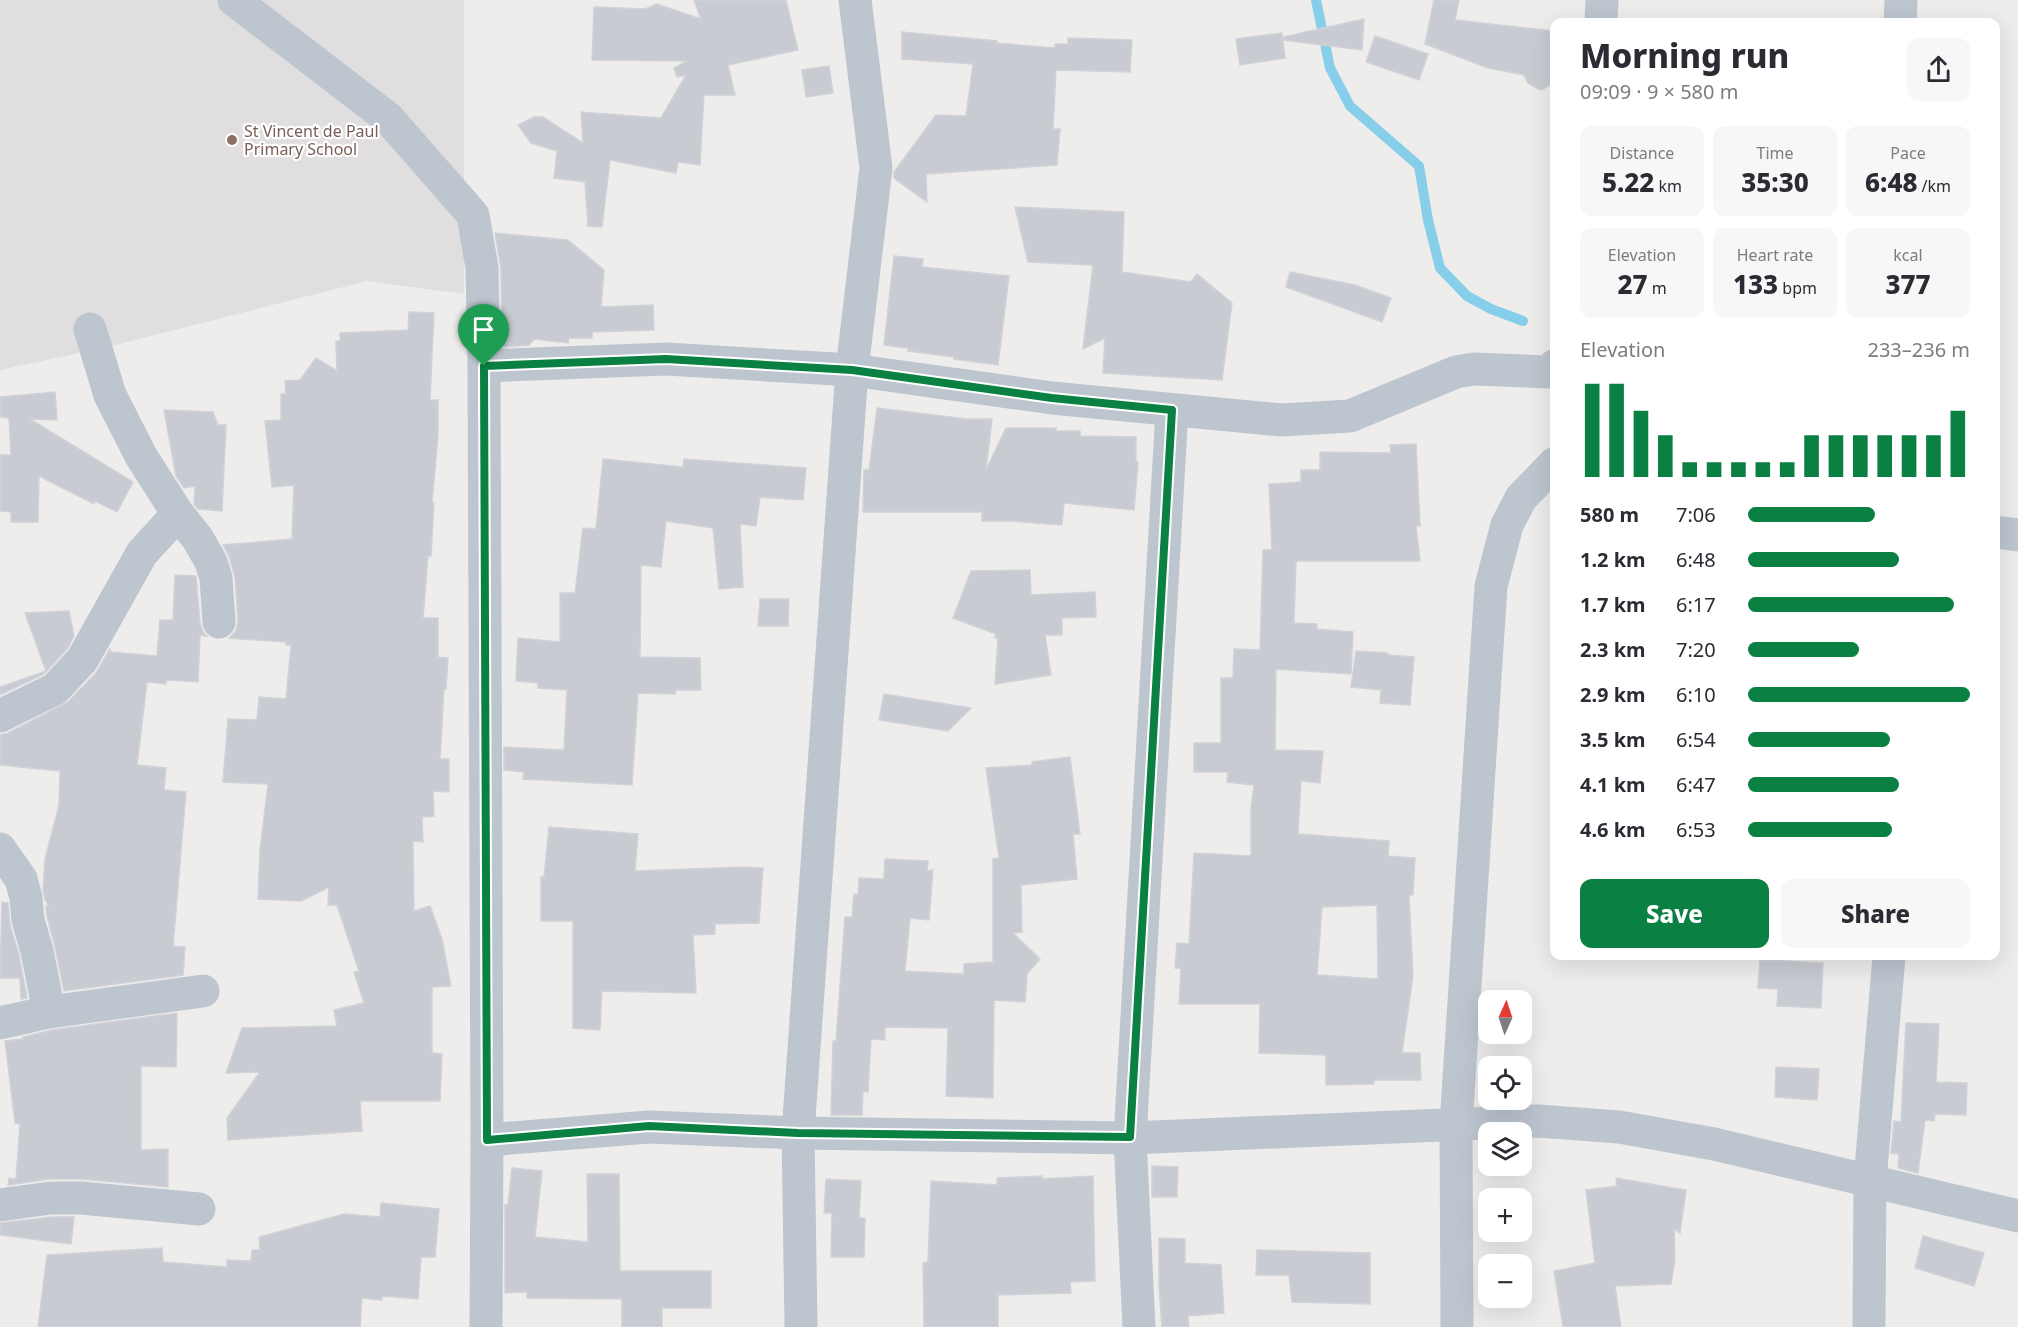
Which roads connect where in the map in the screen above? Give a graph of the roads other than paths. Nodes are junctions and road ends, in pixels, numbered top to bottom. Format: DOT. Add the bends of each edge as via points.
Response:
graph roads {
  1 [pos="234,0"];
  2 [pos="855,0"];
  3 [pos="1602,0"];
  4 [pos="1901,0"];
  5 [pos="1601,18"];
  6 [pos="1900,18"];
  7 [pos="90,329"];
  8 [pos="484,366"];
  9 [pos="852,370"];
  10 [pos="1550,374"];
  11 [pos="1172,410"];
  12 [pos="1550,468"];
  13 [pos="178,514"];
  14 [pos="2000,533"];
  15 [pos="2018,535"];
  16 [pos="219,622"];
  17 [pos="0,716"];
  18 [pos="0,849"];
  19 [pos="1889,960"];
  20 [pos="203,991"];
  21 [pos="49,1012"];
  22 [pos="0,1023"];
  23 [pos="1456,1125"];
  24 [pos="798,1133"];
  25 [pos="1130,1137"];
  26 [pos="487,1140"];
  27 [pos="1870,1181"];
  28 [pos="0,1205"];
  29 [pos="200,1209"];
  30 [pos="2018,1216"];
  31 [pos="486,1327"];
  32 [pos="801,1327"];
  33 [pos="1139,1327"];
  34 [pos="1457,1327"];
  35 [pos="1869,1327"];
  1 -- 8 [label="street" via="388,118 473,215 482,268"];
  2 -- 9 [label="street" via="876,168"];
  3 -- 5 [label="street"];
  4 -- 6 [label="street"];
  7 -- 13 [label="street" via="110,395 141,456"];
  8 -- 9 [label="street" via="666,359"];
  8 -- 26 [label="street"];
  9 -- 11 [label="street"];
  9 -- 24 [label="street"];
  10 -- 11 [label="street" via="1474,369 1456,372 1350,416 1281,420"];
  11 -- 25 [label="street"];
  12 -- 23 [label="street" via="1521,498 1507,525 1491,586"];
  13 -- 16 [label="street" via="211,562"];
  13 -- 17 [label="street" via="142,552 82,660 55,689"];
  14 -- 15 [label="street"];
  18 -- 21 [label="street" via="21,879"];
  19 -- 27 [label="street"];
  20 -- 21 [label="street"];
  21 -- 22 [label="street"];
  23 -- 25 [label="street"];
  23 -- 27 [label="street" via="1538,1121 1619,1127 1714,1144"];
  23 -- 34 [label="street"];
  24 -- 25 [label="street"];
  24 -- 26 [label="street" via="649,1126"];
  24 -- 32 [label="street"];
  25 -- 33 [label="street"];
  26 -- 31 [label="street"];
  27 -- 30 [label="street"];
  27 -- 35 [label="street"];
  28 -- 29 [label="street" via="81,1198"];
}
